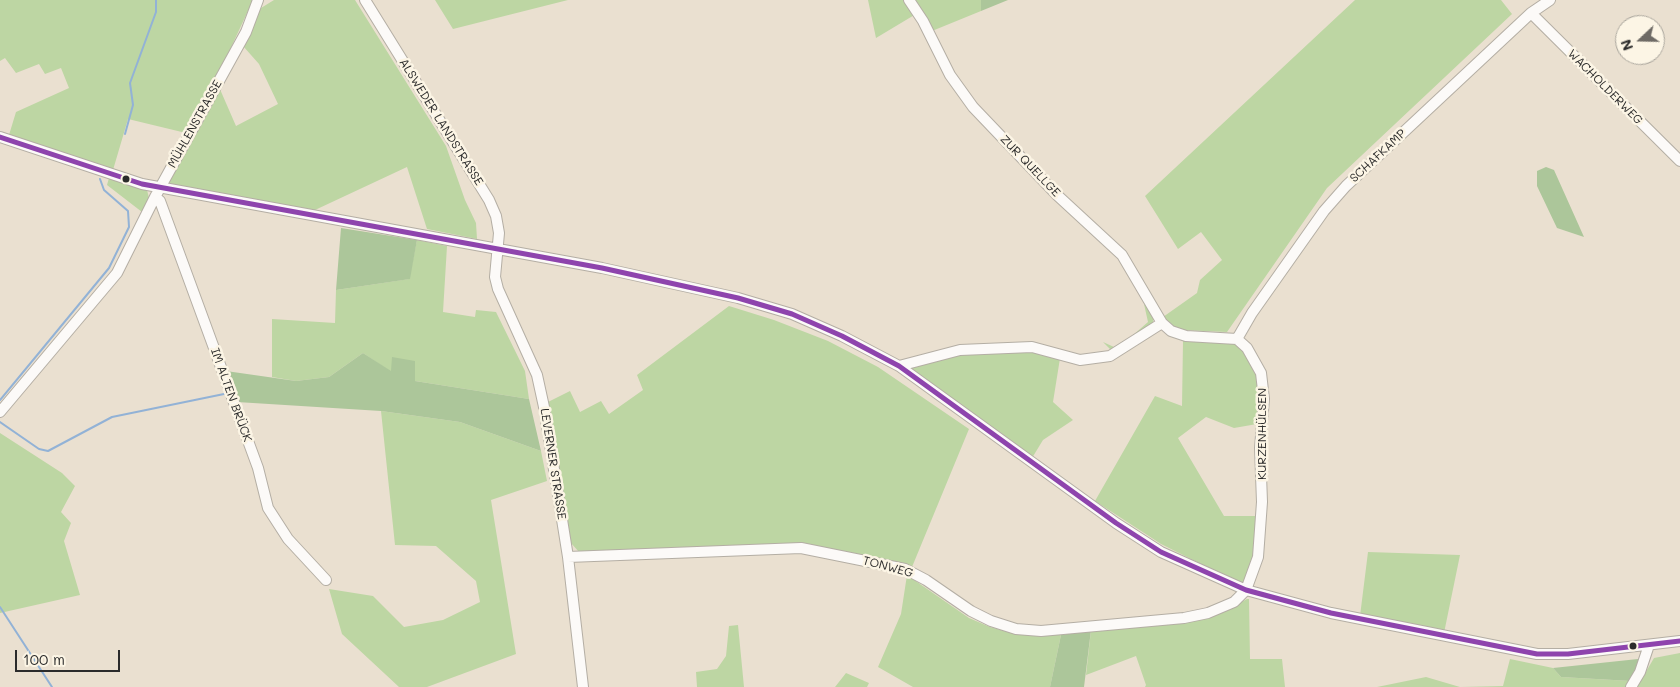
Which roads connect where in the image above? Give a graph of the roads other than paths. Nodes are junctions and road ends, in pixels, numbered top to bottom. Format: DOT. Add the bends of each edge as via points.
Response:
graph roads {
  1 [pos="258,0"];
  2 [pos="365,0"];
  3 [pos="909,0"];
  4 [pos="1550,0"];
  5 [pos="1531,13"];
  6 [pos="0,137"];
  7 [pos="1680,161"];
  8 [pos="158,192"];
  9 [pos="497,249"];
  10 [pos="1162,323"];
  11 [pos="1237,339"];
  12 [pos="899,366"];
  13 [pos="0,412"];
  14 [pos="568,557"];
  15 [pos="326,580"];
  16 [pos="1246,590"];
  17 [pos="1680,641"];
  18 [pos="1650,645"];
  19 [pos="582,687"];
  20 [pos="1631,687"];
  1 -- 8 [label="street, MÜHLENSTRASSE" via="246,32"];
  2 -- 9 [label="street, ALSWEDER LANDSTRASSE" via="489,200 498,224"];
  3 -- 10 [label="street, ZUR QUELLGE" via="950,75 973,107 1057,195 1122,255"];
  4 -- 5 [label="street, SCHAFKAMP"];
  5 -- 7 [label="street, WACHOLDERWEG"];
  5 -- 11 [label="street, SCHAFKAMP" via="1346,186 1324,211"];
  6 -- 8 [label="street"];
  8 -- 9 [label="street"];
  8 -- 13 [label="street, MÜHLENSTRASSE" via="117,273"];
  8 -- 15 [label="street, IM ALTEN BRÜCK" via="258,468 268,508 288,539"];
  9 -- 12 [label="street" via="738,298 792,314"];
  9 -- 14 [label="street, LEVERNER STRASSE" via="495,277 498,289 538,374"];
  10 -- 11 [label="street" via="1171,331 1186,336"];
  10 -- 12 [label="street" via="1110,356 1080,360 1032,347 960,350"];
  11 -- 16 [label="street, KURZENHÜLSEN" via="1248,348 1261,373 1264,399 1258,557"];
  12 -- 16 [label="street" via="1116,523 1161,552"];
  14 -- 16 [label="street, TONWEG" via="801,548 905,569 991,621 1016,629 1041,631 1184,618 1234,602"];
  14 -- 19 [label="street, LEVERNER STRASSE"];
  16 -- 18 [label="street" via="1331,613 1537,654"];
  17 -- 18 [label="street"];
  18 -- 20 [label="street"];
}
